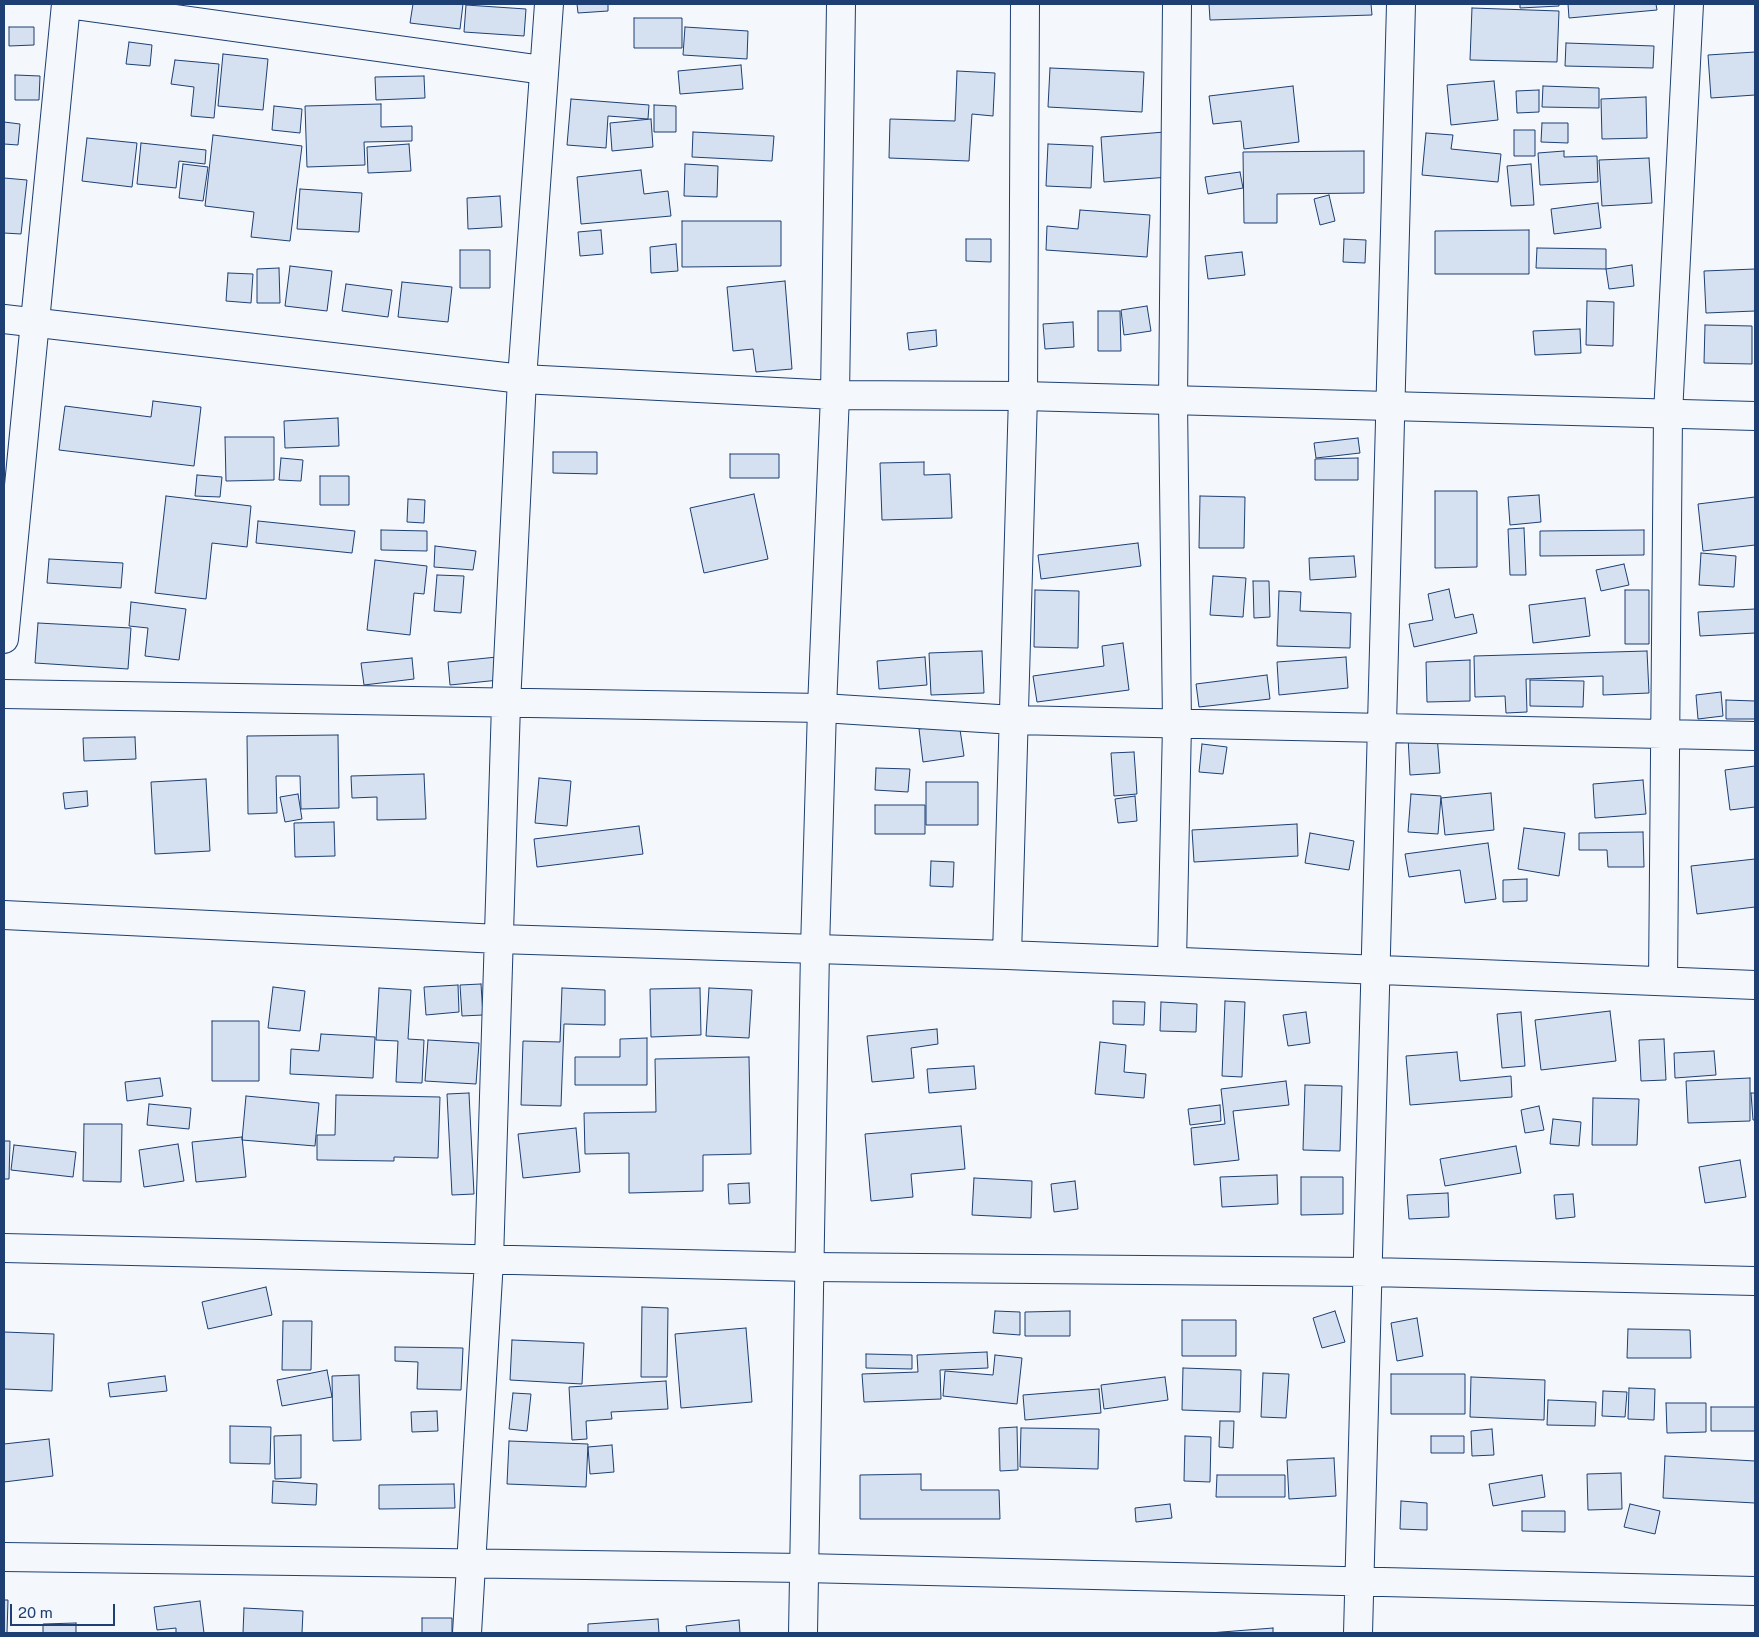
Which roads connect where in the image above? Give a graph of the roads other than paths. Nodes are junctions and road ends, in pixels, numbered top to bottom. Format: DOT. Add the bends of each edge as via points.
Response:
graph roads {
  1 [pos="67,4"];
  2 [pos="549,4"];
  3 [pos="841,4"];
  4 [pos="1024,4"];
  5 [pos="1178,4"];
  6 [pos="1401,4"];
  7 [pos="1690,4"];
  8 [pos="543,70"];
  9 [pos="4,319"];
  10 [pos="34,323"];
  11 [pos="522,379"];
  12 [pos="835,395"];
  13 [pos="1023,396"];
  14 [pos="1173,401"];
  15 [pos="1390,407"];
  16 [pos="1668,414"];
  17 [pos="1755,416"];
  18 [pos="4,639"];
  19 [pos="4,694"];
  20 [pos="506,704"];
  21 [pos="822,708"];
  22 [pos="1014,720"];
  23 [pos="1177,724"];
  24 [pos="1383,727"];
  25 [pos="1665,734"];
  26 [pos="1755,736"];
  27 [pos="4,915"];
  28 [pos="499,939"];
  29 [pos="815,948"];
  30 [pos="1007,955"];
  31 [pos="1172,962"];
  32 [pos="1374,970"];
  33 [pos="1662,981"];
  34 [pos="1755,985"];
  35 [pos="4,1248"];
  36 [pos="489,1260"];
  37 [pos="810,1267"];
  38 [pos="1369,1272"];
  39 [pos="1755,1281"];
  40 [pos="4,1557"];
  41 [pos="471,1564"];
  42 [pos="804,1568"];
  43 [pos="1358,1580"];
  44 [pos="1755,1591"];
  45 [pos="467,1633"];
  46 [pos="803,1633"];
  47 [pos="1358,1633"];
  1 -- 8 [label="street"];
  1 -- 10 [label="street"];
  2 -- 8 [label="street"];
  3 -- 12 [label="street"];
  4 -- 13 [label="street"];
  5 -- 14 [label="street"];
  6 -- 15 [label="street"];
  7 -- 16 [label="street"];
  8 -- 11 [label="street"];
  9 -- 10 [label="street"];
  10 -- 11 [label="street"];
  10 -- 18 [label="street"];
  11 -- 12 [label="street"];
  11 -- 20 [label="street"];
  12 -- 13 [label="street"];
  12 -- 21 [label="street"];
  13 -- 14 [label="street"];
  13 -- 22 [label="street"];
  14 -- 15 [label="street"];
  14 -- 23 [label="street"];
  15 -- 16 [label="street"];
  15 -- 24 [label="street"];
  16 -- 17 [label="street"];
  16 -- 25 [label="street"];
  19 -- 20 [label="street"];
  20 -- 21 [label="street"];
  20 -- 28 [label="street"];
  21 -- 22 [label="street"];
  21 -- 29 [label="street"];
  22 -- 23 [label="street"];
  22 -- 30 [label="street"];
  23 -- 24 [label="street"];
  23 -- 31 [label="street"];
  24 -- 25 [label="street"];
  24 -- 32 [label="street"];
  25 -- 26 [label="street"];
  25 -- 33 [label="street"];
  27 -- 28 [label="street"];
  28 -- 29 [label="street"];
  28 -- 36 [label="street"];
  29 -- 30 [label="street"];
  29 -- 37 [label="street"];
  30 -- 31 [label="street"];
  31 -- 32 [label="street"];
  32 -- 33 [label="street"];
  32 -- 38 [label="street"];
  33 -- 34 [label="street"];
  35 -- 36 [label="street"];
  36 -- 37 [label="street"];
  36 -- 41 [label="street"];
  37 -- 38 [label="street"];
  37 -- 42 [label="street"];
  38 -- 39 [label="street"];
  38 -- 43 [label="street"];
  40 -- 41 [label="street"];
  41 -- 42 [label="street"];
  41 -- 45 [label="street"];
  42 -- 43 [label="street"];
  42 -- 46 [label="street"];
  43 -- 44 [label="street"];
  43 -- 47 [label="street"];
}
